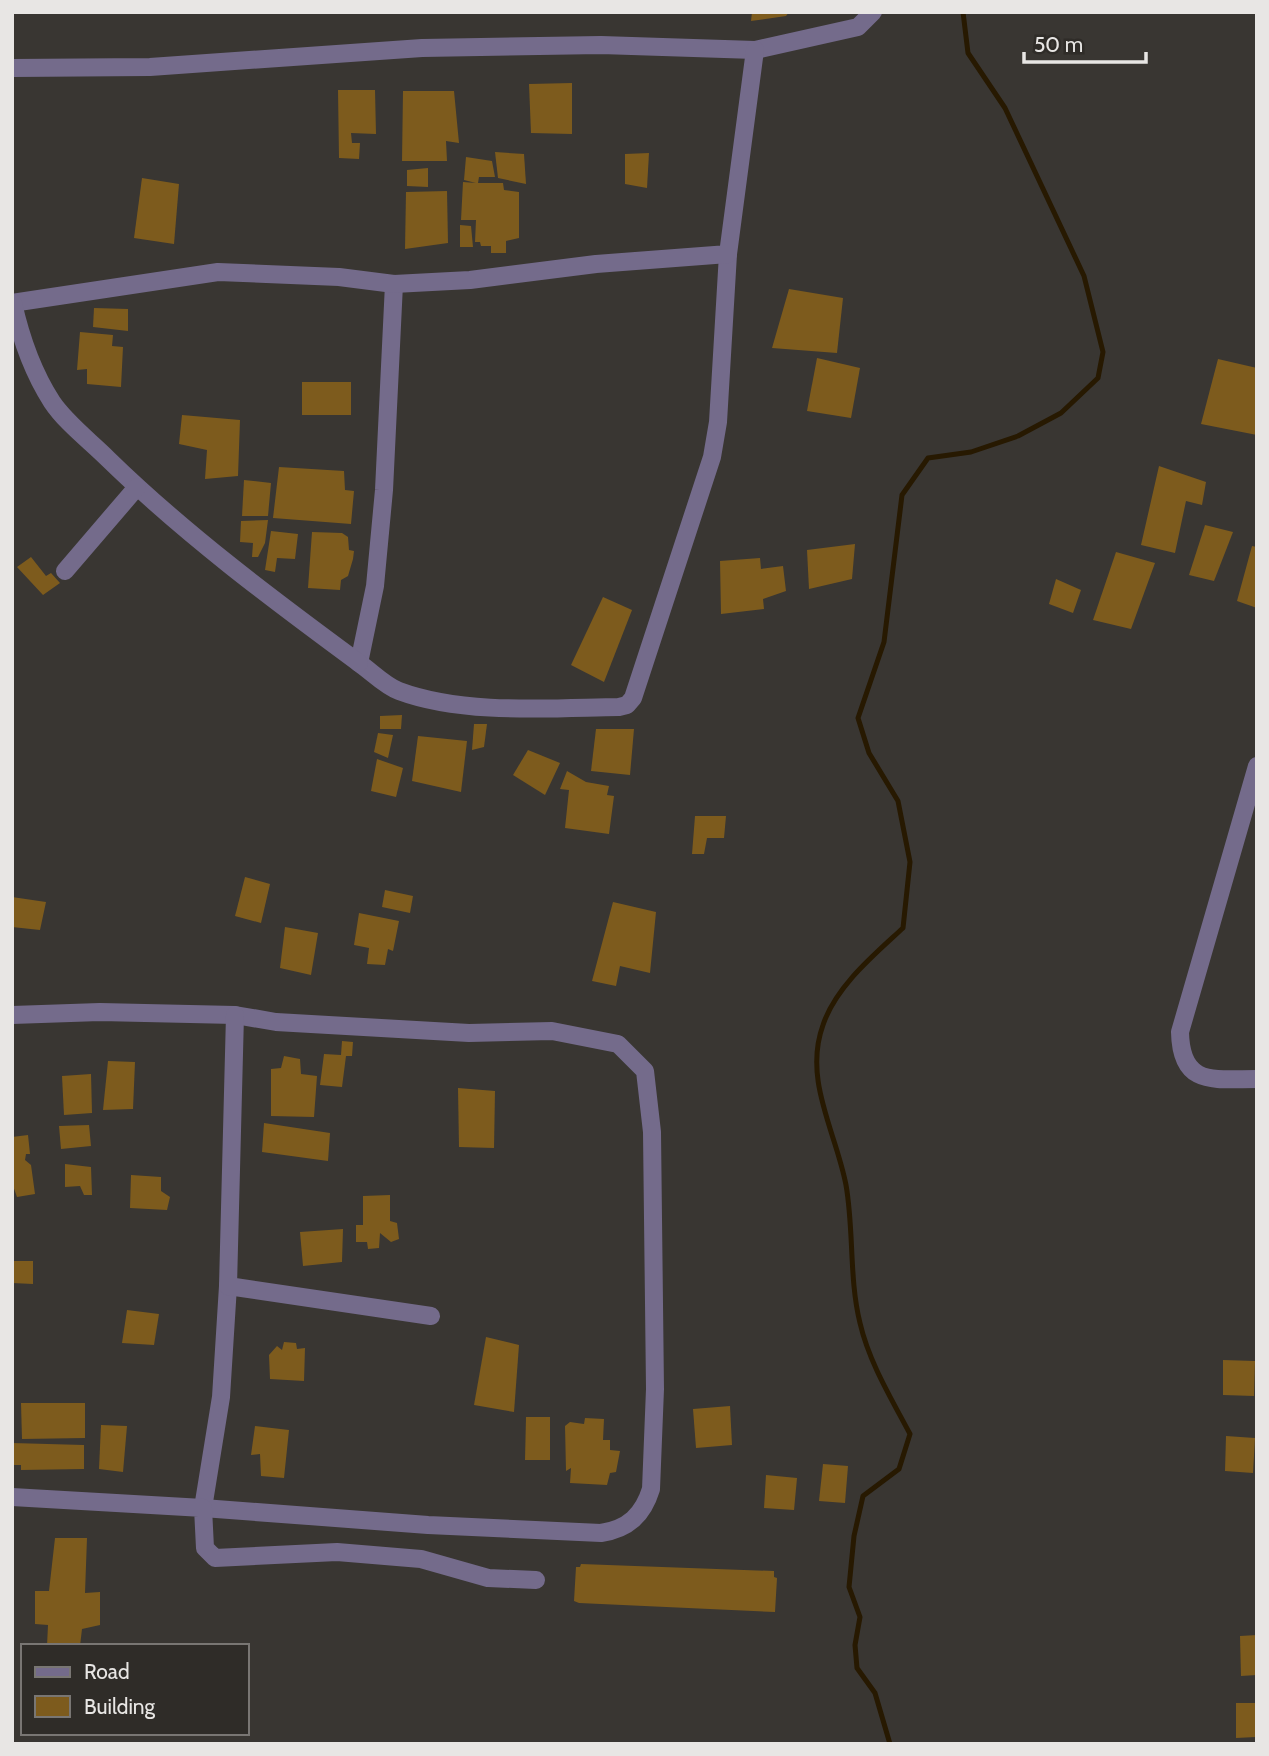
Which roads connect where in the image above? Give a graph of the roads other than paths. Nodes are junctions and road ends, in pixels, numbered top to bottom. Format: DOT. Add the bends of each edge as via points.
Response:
graph roads {
  1 [pos="873,12"];
  2 [pos="755,50"];
  3 [pos="12,68"];
  4 [pos="728,254"];
  5 [pos="394,284"];
  6 [pos="13,303"];
  7 [pos="137,487"];
  8 [pos="65,571"];
  9 [pos="359,663"];
  10 [pos="1257,766"];
  11 [pos="12,1015"];
  12 [pos="235,1015"];
  13 [pos="1257,1079"];
  14 [pos="228,1286"];
  15 [pos="431,1316"];
  16 [pos="12,1497"];
  17 [pos="203,1508"];
  18 [pos="536,1580"];
  1 -- 2 [label="street" via="858,27"];
  2 -- 3 [label="street" via="601,45 450,48 150,67"];
  2 -- 4 [label="street"];
  4 -- 5 [label="street"];
  4 -- 9 [label="street" via="712,457 627,705 481,706 397,690"];
  5 -- 6 [label="street" via="287,273 218,272"];
  5 -- 9 [label="street" via="383,503 375,586"];
  6 -- 7 [label="street" via="23,348 53,403"];
  7 -- 8 [label="street"];
  7 -- 9 [label="street" via="261,592"];
  10 -- 13 [label="street" via="1180,1032 1181,1051 1188,1068 1197,1075"];
  11 -- 12 [label="street"];
  12 -- 14 [label="street"];
  12 -- 17 [label="street" via="276,1022 469,1033 552,1031 618,1044 634,1057 645,1071 652,1132 652,1489 635,1518 621,1530 601,1533"];
  14 -- 15 [label="street"];
  14 -- 17 [label="street" via="220,1397"];
  16 -- 17 [label="street"];
  17 -- 18 [label="street" via="205,1548 215,1558 337,1552 421,1559 488,1578"];
}
